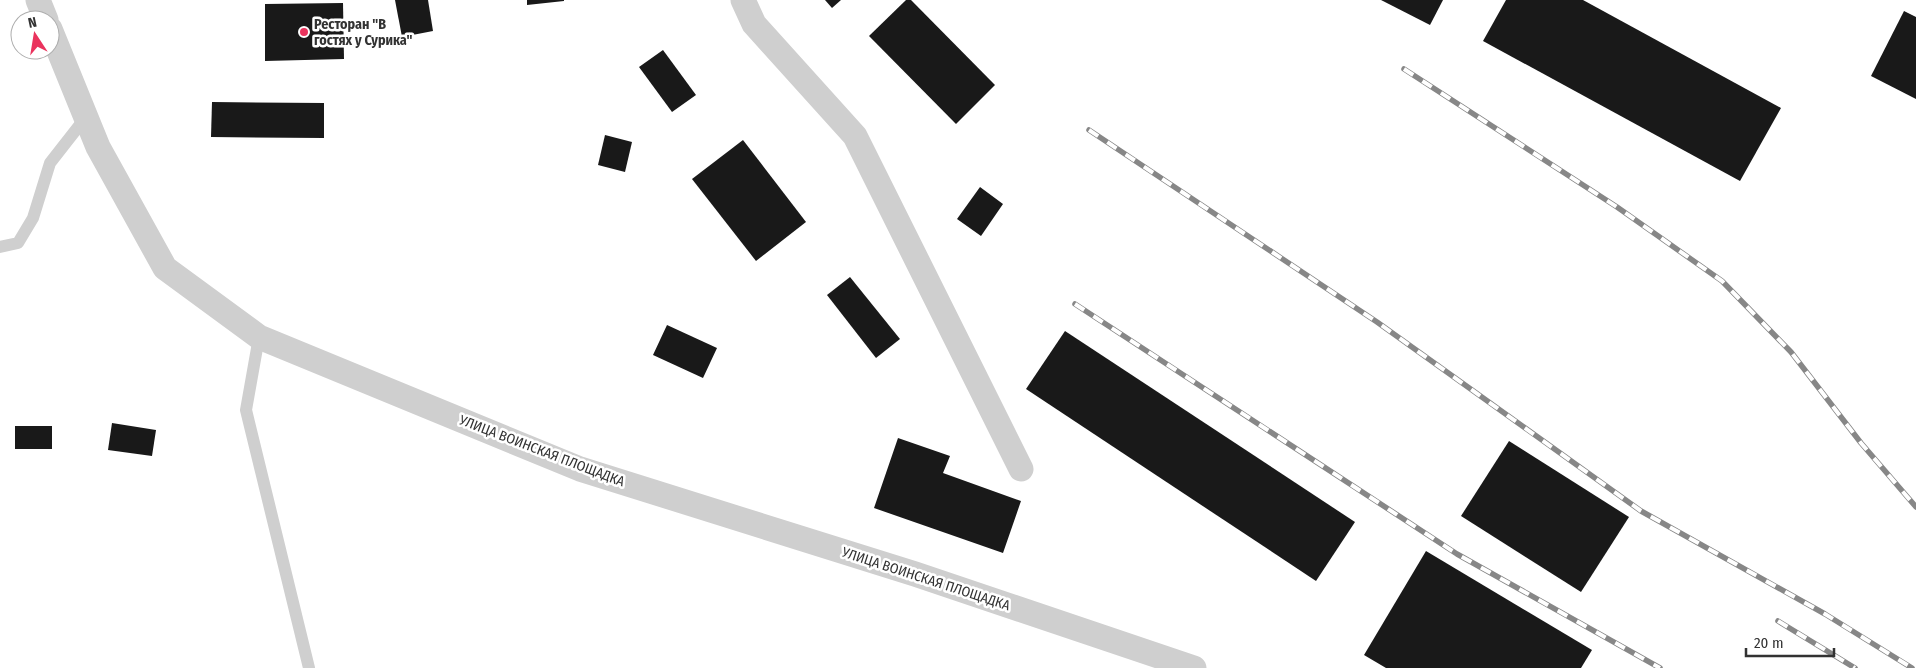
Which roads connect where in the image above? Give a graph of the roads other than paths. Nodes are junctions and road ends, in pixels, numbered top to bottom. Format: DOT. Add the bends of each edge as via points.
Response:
graph roads {
  1 [pos="743,0"];
  2 [pos="60,53"];
  3 [pos="86,117"];
  4 [pos="0,247"];
  5 [pos="259,337"];
  6 [pos="1021,469"];
  7 [pos="309,668"];
  8 [pos="1194,668"];
  1 -- 6 [label="street" via="754,24 855,136"];
  2 -- 3 [label="street, УЛИЦА ВОИНСКАЯ ПЛОЩАДКА"];
  3 -- 4 [label="lane" via="50,163 33,218 18,243"];
  3 -- 5 [label="street, УЛИЦА ВОИНСКАЯ ПЛОЩАДКА" via="98,147 165,268"];
  5 -- 7 [label="lane" via="246,410"];
  5 -- 8 [label="street, УЛИЦА ВОИНСКАЯ ПЛОЩАДКА" via="580,469 915,574"];
}
